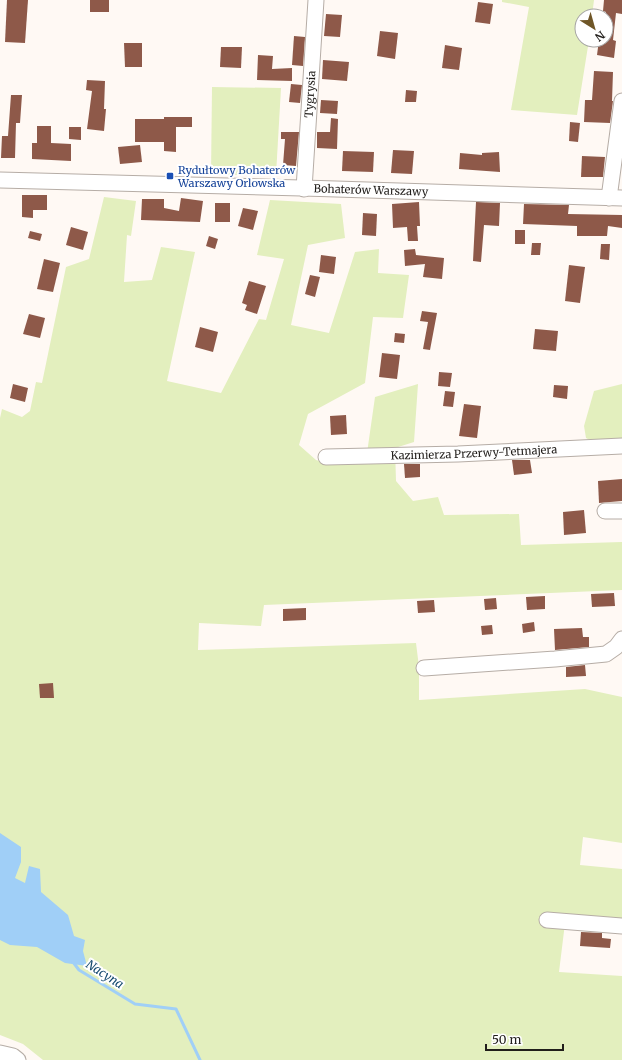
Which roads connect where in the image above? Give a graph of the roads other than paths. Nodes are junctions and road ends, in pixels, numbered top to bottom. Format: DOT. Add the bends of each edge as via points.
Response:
graph roads {
  1 [pos="316,0"];
  2 [pos="622,101"];
  3 [pos="0,180"];
  4 [pos="304,189"];
  5 [pos="616,198"];
  6 [pos="622,446"];
  7 [pos="326,457"];
  8 [pos="605,511"];
  9 [pos="622,511"];
  10 [pos="622,639"];
  11 [pos="424,668"];
  12 [pos="548,920"];
  13 [pos="622,926"];
  14 [pos="0,1053"];
  15 [pos="18,1060"];
  1 -- 4 [label="street, Tygrysia"];
  2 -- 5 [label="street"];
  3 -- 4 [label="street, Bohaterów Warszawy"];
  4 -- 5 [label="street, Bohaterów Warszawy"];
  6 -- 7 [label="street, Kazimierza Przerwy-Tetmajera"];
  8 -- 9 [label="street"];
  10 -- 11 [label="street" via="606,654 555,660"];
  12 -- 13 [label="street"];
  14 -- 15 [label="street"];
}
